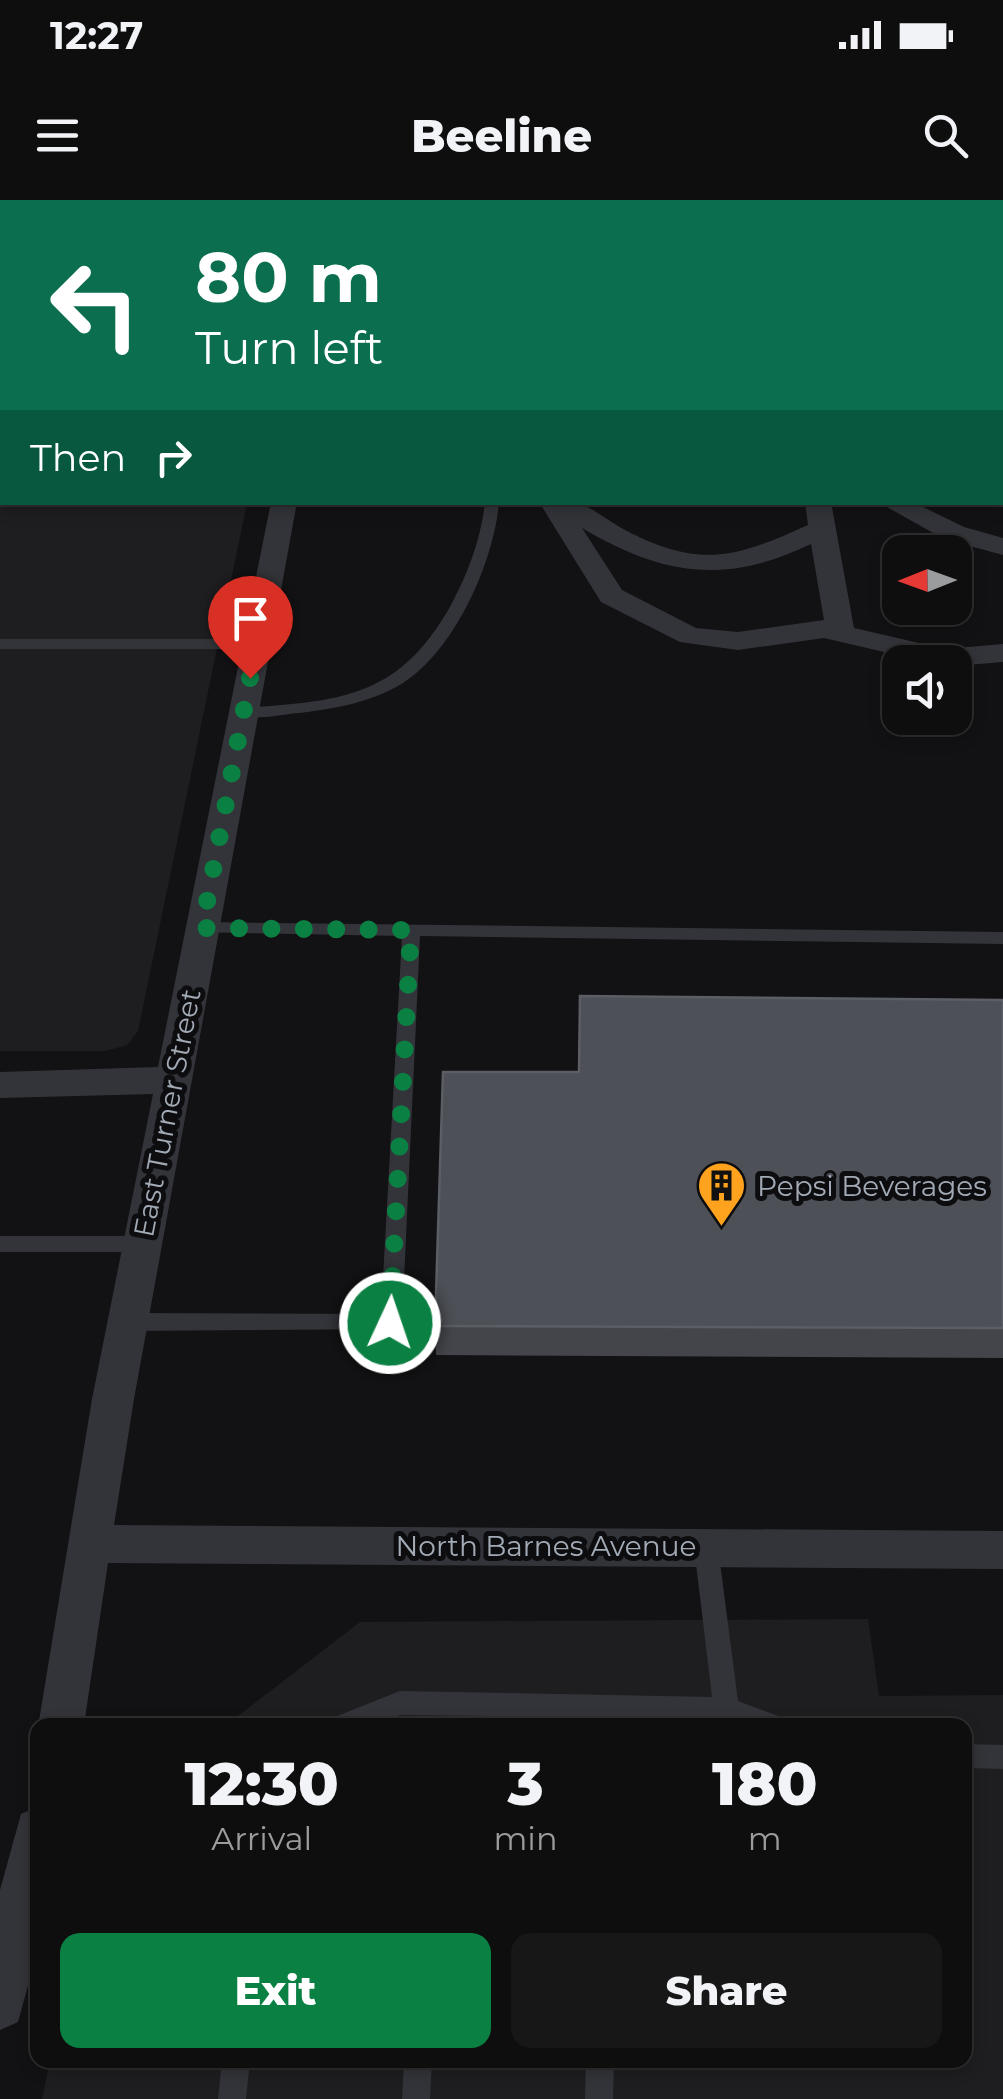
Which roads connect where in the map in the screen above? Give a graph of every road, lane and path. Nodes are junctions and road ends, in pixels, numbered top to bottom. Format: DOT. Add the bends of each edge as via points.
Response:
graph roads {
  1 [pos="283,505"];
  2 [pos="492,505"];
  3 [pos="557,505"];
  4 [pos="560,505"];
  5 [pos="897,505"];
  6 [pos="820,515"];
  7 [pos="1003,547"];
  8 [pos="841,634"];
  9 [pos="0,644"];
  10 [pos="257,644"];
  11 [pos="1003,653"];
  12 [pos="243,712"];
  13 [pos="202,928"];
  14 [pos="411,930"];
  15 [pos="1003,938"];
  16 [pos="172,1080"];
  17 [pos="0,1085"];
  18 [pos="0,1244"];
  19 [pos="142,1244"];
  20 [pos="127,1322"];
  21 [pos="89,1544"];
  22 [pos="706,1547"];
  23 [pos="1003,1550"];
  24 [pos="726,1709"];
  25 [pos="437,1714"];
  26 [pos="598,1715"];
  27 [pos="61,1718"];
  28 [pos="362,1718"];
  29 [pos="752,1718"];
  30 [pos="972,1756"];
  31 [pos="1003,1757"];
  32 [pos="30,1867"];
  33 [pos="0,2004"];
  34 [pos="235,2068"];
  35 [pos="418,2068"];
  36 [pos="600,2068"];
  37 [pos="232,2099"];
  38 [pos="416,2099"];
  39 [pos="600,2099"];
  1 -- 10 [label="street, East Turner Street"];
  2 -- 12 [label="lane" via="490,536 446,633 421,663 398,682 360,697 312,709"];
  3 -- 8 [label="street" via="611,596 649,618 690,636 738,641 824,629"];
  4 -- 6 [label="street" via="622,542 715,565 753,559"];
  5 -- 7 [label="street" via="954,533"];
  6 -- 8 [label="street"];
  8 -- 11 [label="street" via="945,658"];
  9 -- 10 [label="lane"];
  10 -- 12 [label="street, East Turner Street"];
  12 -- 13 [label="street, East Turner Street"];
  13 -- 14 [label="lane"];
  13 -- 16 [label="street, East Turner Street"];
  14 -- 15 [label="lane"];
  14 -- 20 [label="lane" via="390,1323"];
  16 -- 17 [label="street"];
  16 -- 19 [label="street, East Turner Street"];
  18 -- 19 [label="lane"];
  19 -- 20 [label="street, East Turner Street"];
  20 -- 21 [label="street, East Turner Street"];
  21 -- 22 [label="street, North Barnes Avenue"];
  21 -- 27 [label="street, East Turner Street"];
  22 -- 23 [label="street, North Barnes Avenue"];
  22 -- 24 [label="lane"];
  24 -- 26 [label="lane"];
  24 -- 29 [label="lane"];
  25 -- 26 [label="lane"];
  25 -- 28 [label="lane" via="400,1703"];
  30 -- 31 [label="lane"];
  32 -- 33 [label="street"];
  34 -- 37 [label="lane"];
  35 -- 38 [label="lane"];
  36 -- 39 [label="lane"];
}
